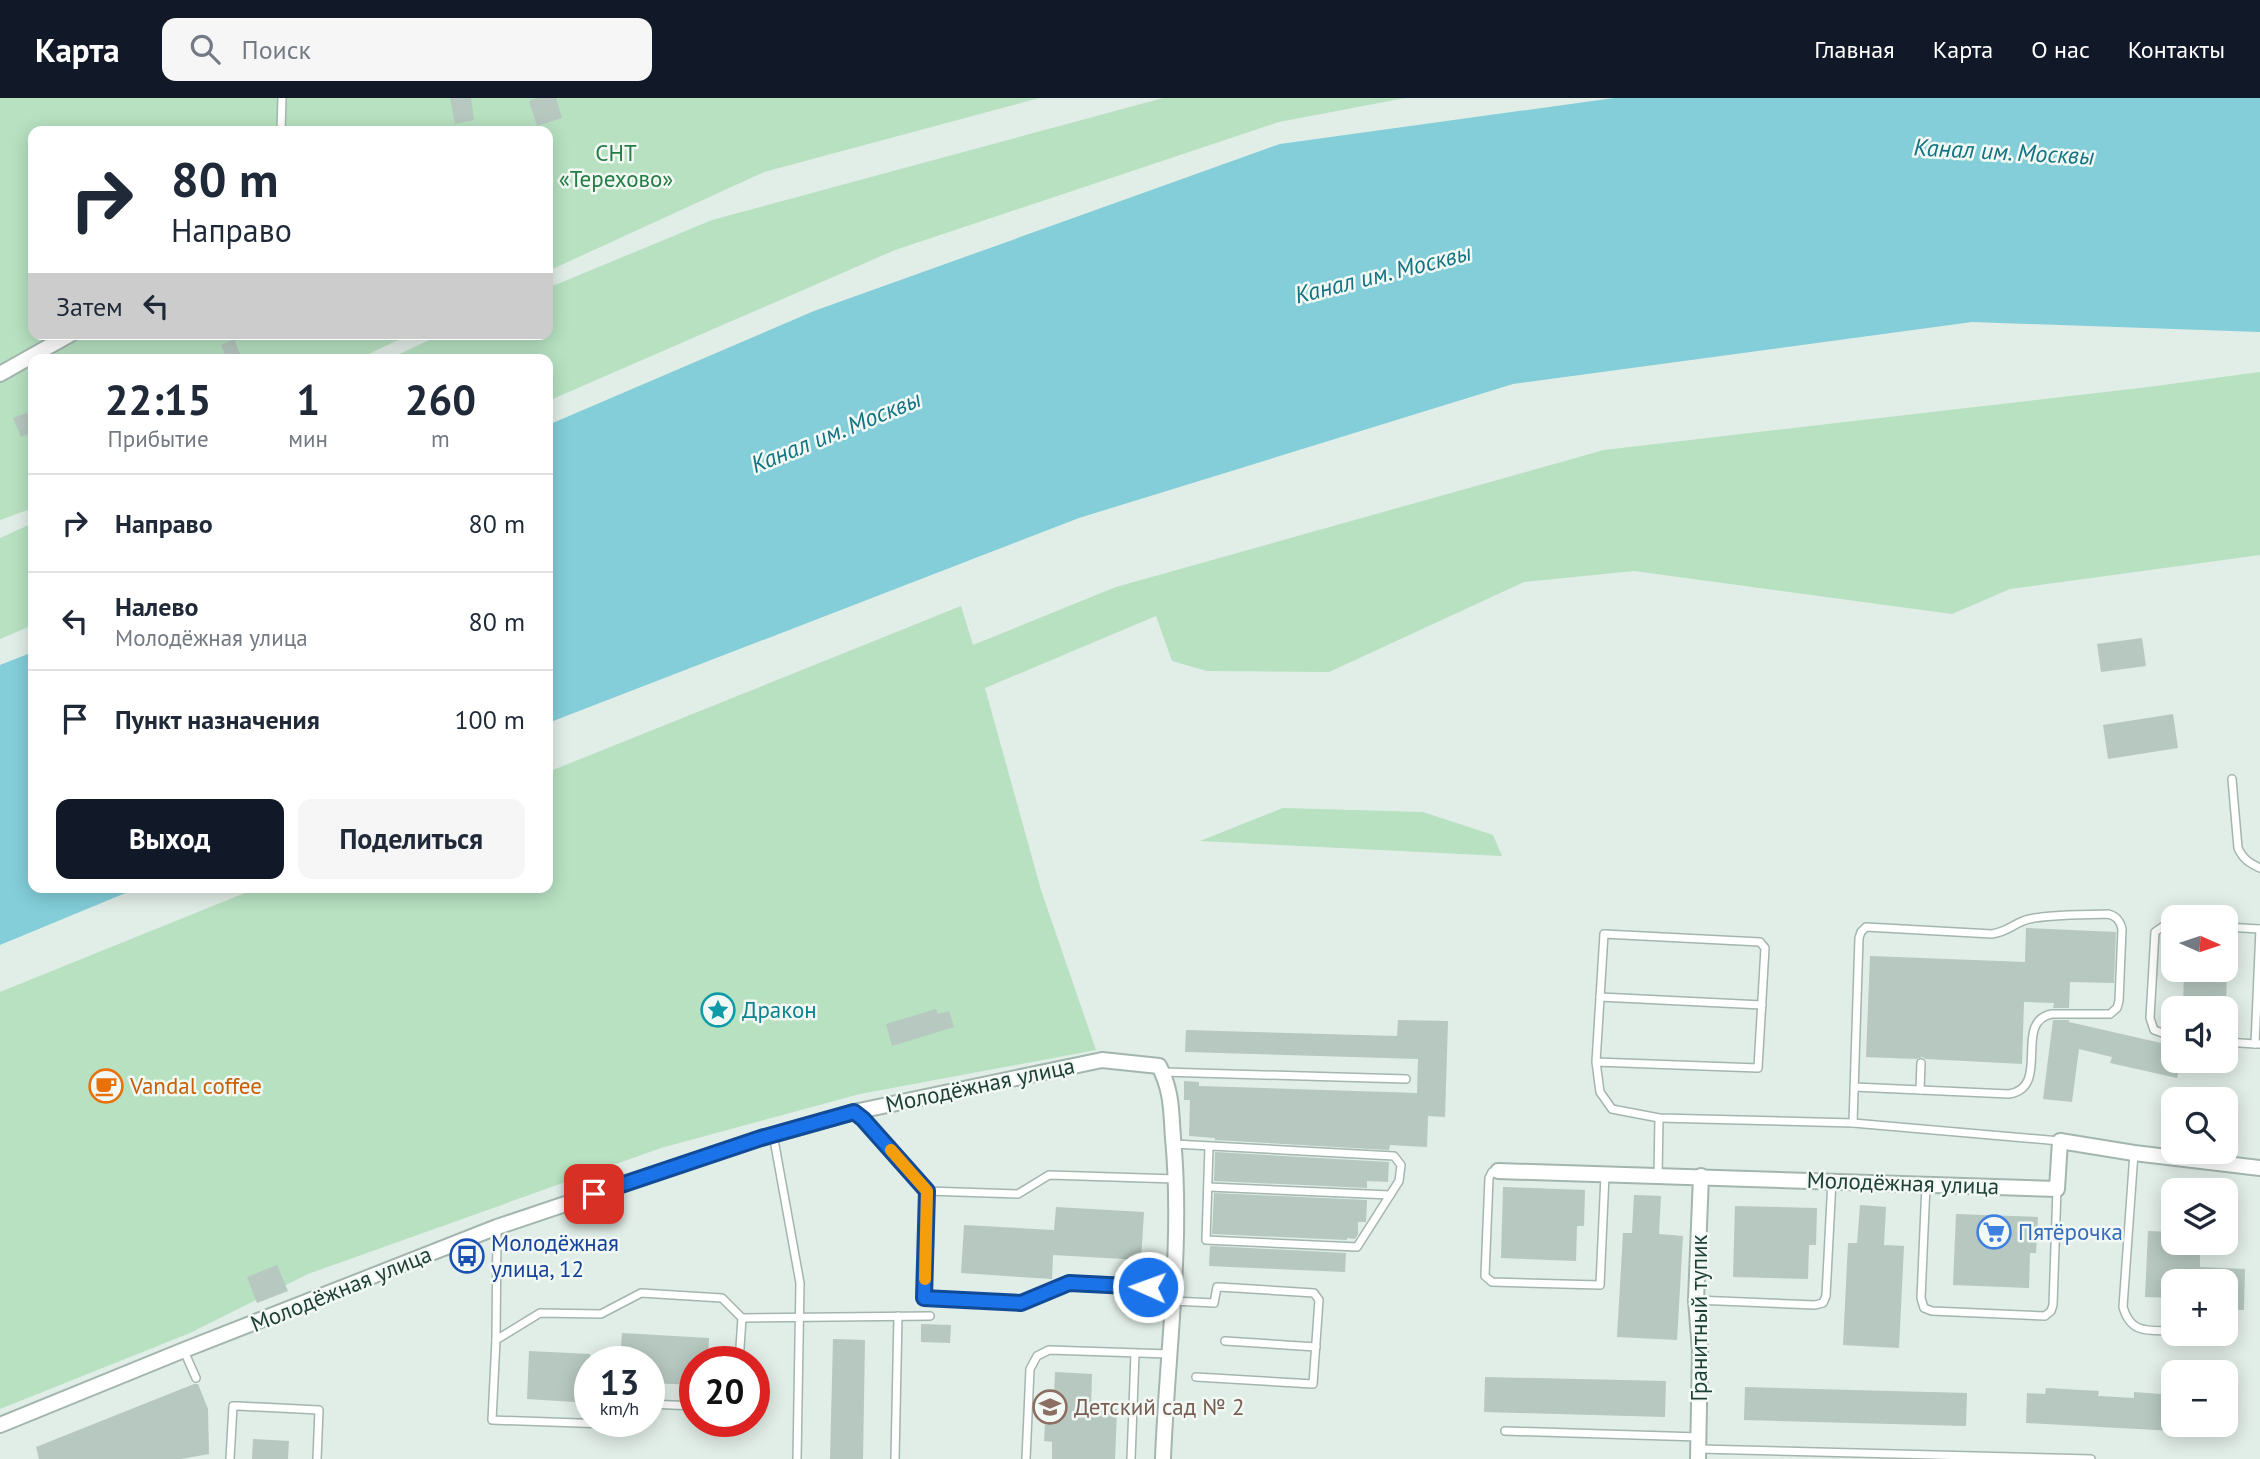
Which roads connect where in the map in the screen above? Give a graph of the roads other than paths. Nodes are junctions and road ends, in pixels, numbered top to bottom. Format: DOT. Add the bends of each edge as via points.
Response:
graph roads {
  1 [pos="282,98"];
  2 [pos="281,126"];
  3 [pos="60,340"];
  4 [pos="36,354"];
  5 [pos="28,358"];
  6 [pos="0,374"];
  7 [pos="2232,779"];
  8 [pos="2260,868"];
  9 [pos="2161,928"];
  10 [pos="2238,928"];
  11 [pos="2260,929"];
  12 [pos="1600,997"];
  13 [pos="1762,1005"];
  14 [pos="2161,1032"];
  15 [pos="2238,1043"];
  16 [pos="2257,1044"];
  17 [pos="1597,1062"];
  18 [pos="1921,1063"];
  19 [pos="1162,1072"];
  20 [pos="1406,1079"];
  21 [pos="1854,1087"];
  22 [pos="1920,1090"];
  23 [pos="854,1112"];
  24 [pos="1659,1118"];
  25 [pos="1853,1123"];
  26 [pos="773,1134"];
  27 [pos="2060,1141"];
  28 [pos="1174,1144"];
  29 [pos="1209,1146"];
  30 [pos="2133,1153"];
  31 [pos="2260,1168"];
  32 [pos="1499,1171"];
  33 [pos="1605,1175"];
  34 [pos="1658,1176"];
  35 [pos="1701,1176"];
  36 [pos="1177,1179"];
  37 [pos="1832,1181"];
  38 [pos="1926,1184"];
  39 [pos="1208,1187"];
  40 [pos="2057,1188"];
  41 [pos="927,1191"];
  42 [pos="1390,1195"];
  43 [pos="497,1227"];
  44 [pos="1174,1295"];
  45 [pos="1696,1300"];
  46 [pos="898,1316"];
  47 [pos="930,1316"];
  48 [pos="742,1318"];
  49 [pos="801,1319"];
  50 [pos="2161,1330"];
  51 [pos="496,1340"];
  52 [pos="1225,1341"];
  53 [pos="740,1346"];
  54 [pos="1316,1347"];
  55 [pos="184,1350"];
  56 [pos="1135,1354"];
  57 [pos="1169,1354"];
  58 [pos="1196,1377"];
  59 [pos="196,1378"];
  60 [pos="574,1423"];
  61 [pos="0,1425"];
  62 [pos="1505,1431"];
  63 [pos="1698,1448"];
  64 [pos="1808,1455"];
  65 [pos="1981,1457"];
  66 [pos="230,1459"];
  67 [pos="317,1459"];
  68 [pos="797,1459"];
  69 [pos="895,1459"];
  70 [pos="1026,1459"];
  71 [pos="1131,1459"];
  72 [pos="1163,1459"];
  73 [pos="2091,1459"];
  1 -- 2 [label="lane"];
  3 -- 4 [label="street"];
  5 -- 6 [label="street"];
  7 -- 8 [label="lane" via="2238,848 2249,863"];
  9 -- 14 [label="lane" via="2155,932 2150,1018 2154,1030"];
  10 -- 11 [label="lane"];
  11 -- 16 [label="lane"];
  12 -- 13 [label="lane"];
  12 -- 13 [label="lane" via="1603,938 1609,933 1760,942 1765,948"];
  12 -- 17 [label="lane"];
  13 -- 17 [label="lane" via="1758,1068"];
  15 -- 16 [label="lane"];
  17 -- 24 [label="lane" via="1600,1092 1612,1109"];
  18 -- 22 [label="lane"];
  19 -- 20 [label="lane"];
  19 -- 23 [label="street, Молодёжная улица" via="1159,1066 1102,1060"];
  19 -- 28 [label="street" via="1168,1083"];
  21 -- 22 [label="lane"];
  21 -- 22 [label="lane" via="1859,938 1866,927 1992,934 2034,919 2108,914 2121,922 2117,1008 2110,1014 2052,1014 2037,1021 2030,1077 2018,1093"];
  21 -- 25 [label="lane"];
  23 -- 26 [label="street, Молодёжная улица"];
  23 -- 41 [label="lane"];
  24 -- 25 [label="lane"];
  24 -- 34 [label="lane"];
  25 -- 27 [label="lane"];
  26 -- 43 [label="street, Молодёжная улица"];
  26 -- 49 [label="lane" via="800,1283"];
  27 -- 30 [label="street"];
  27 -- 40 [label="street"];
  28 -- 29 [label="lane"];
  28 -- 36 [label="street"];
  29 -- 39 [label="lane"];
  29 -- 42 [label="lane" via="1394,1156 1401,1165 1399,1181"];
  30 -- 31 [label="street"];
  30 -- 50 [label="lane" via="2123,1307 2133,1326"];
  32 -- 33 [label="street, Молодёжная улица"];
  32 -- 33 [label="lane" via="1489,1178 1485,1276 1492,1283 1600,1285"];
  33 -- 34 [label="street, Молодёжная улица"];
  34 -- 35 [label="street, Молодёжная улица"];
  35 -- 37 [label="street, Молодёжная улица"];
  35 -- 45 [label="street, Гранитный тупик"];
  36 -- 41 [label="lane" via="1049,1175 1018,1194"];
  36 -- 44 [label="street"];
  37 -- 38 [label="street, Молодёжная улица"];
  37 -- 45 [label="lane" via="1823,1303"];
  38 -- 40 [label="street, Молодёжная улица"];
  38 -- 40 [label="lane" via="1924,1308 2045,1316 2053,1305"];
  39 -- 42 [label="lane"];
  39 -- 42 [label="lane" via="1206,1240 1343,1247 1357,1247"];
  41 -- 44 [label="lane" via="924,1298 1021,1303 1069,1283"];
  43 -- 51 [label="lane"];
  43 -- 55 [label="street, Молодёжная улица"];
  44 -- 54 [label="lane" via="1214,1303 1217,1287 1314,1293 1319,1300"];
  44 -- 57 [label="street"];
  45 -- 63 [label="street, Гранитный тупик"];
  46 -- 47 [label="lane"];
  46 -- 49 [label="lane"];
  46 -- 69 [label="lane"];
  48 -- 49 [label="lane"];
  48 -- 51 [label="lane" via="722,1298 641,1293 601,1314 540,1313"];
  48 -- 53 [label="lane"];
  49 -- 68 [label="lane"];
  51 -- 60 [label="lane" via="492,1419"];
  52 -- 54 [label="lane"];
  54 -- 58 [label="lane" via="1314,1380 1309,1385"];
  55 -- 59 [label="lane"];
  55 -- 61 [label="street, Молодёжная улица"];
  56 -- 57 [label="lane"];
  56 -- 70 [label="lane" via="1049,1350 1037,1356 1030,1369"];
  56 -- 71 [label="lane"];
  57 -- 72 [label="street"];
  62 -- 63 [label="lane"];
  63 -- 64 [label="lane"];
  64 -- 65 [label="lane"];
  65 -- 73 [label="lane"];
  66 -- 67 [label="lane" via="233,1406 319,1410"];
}
